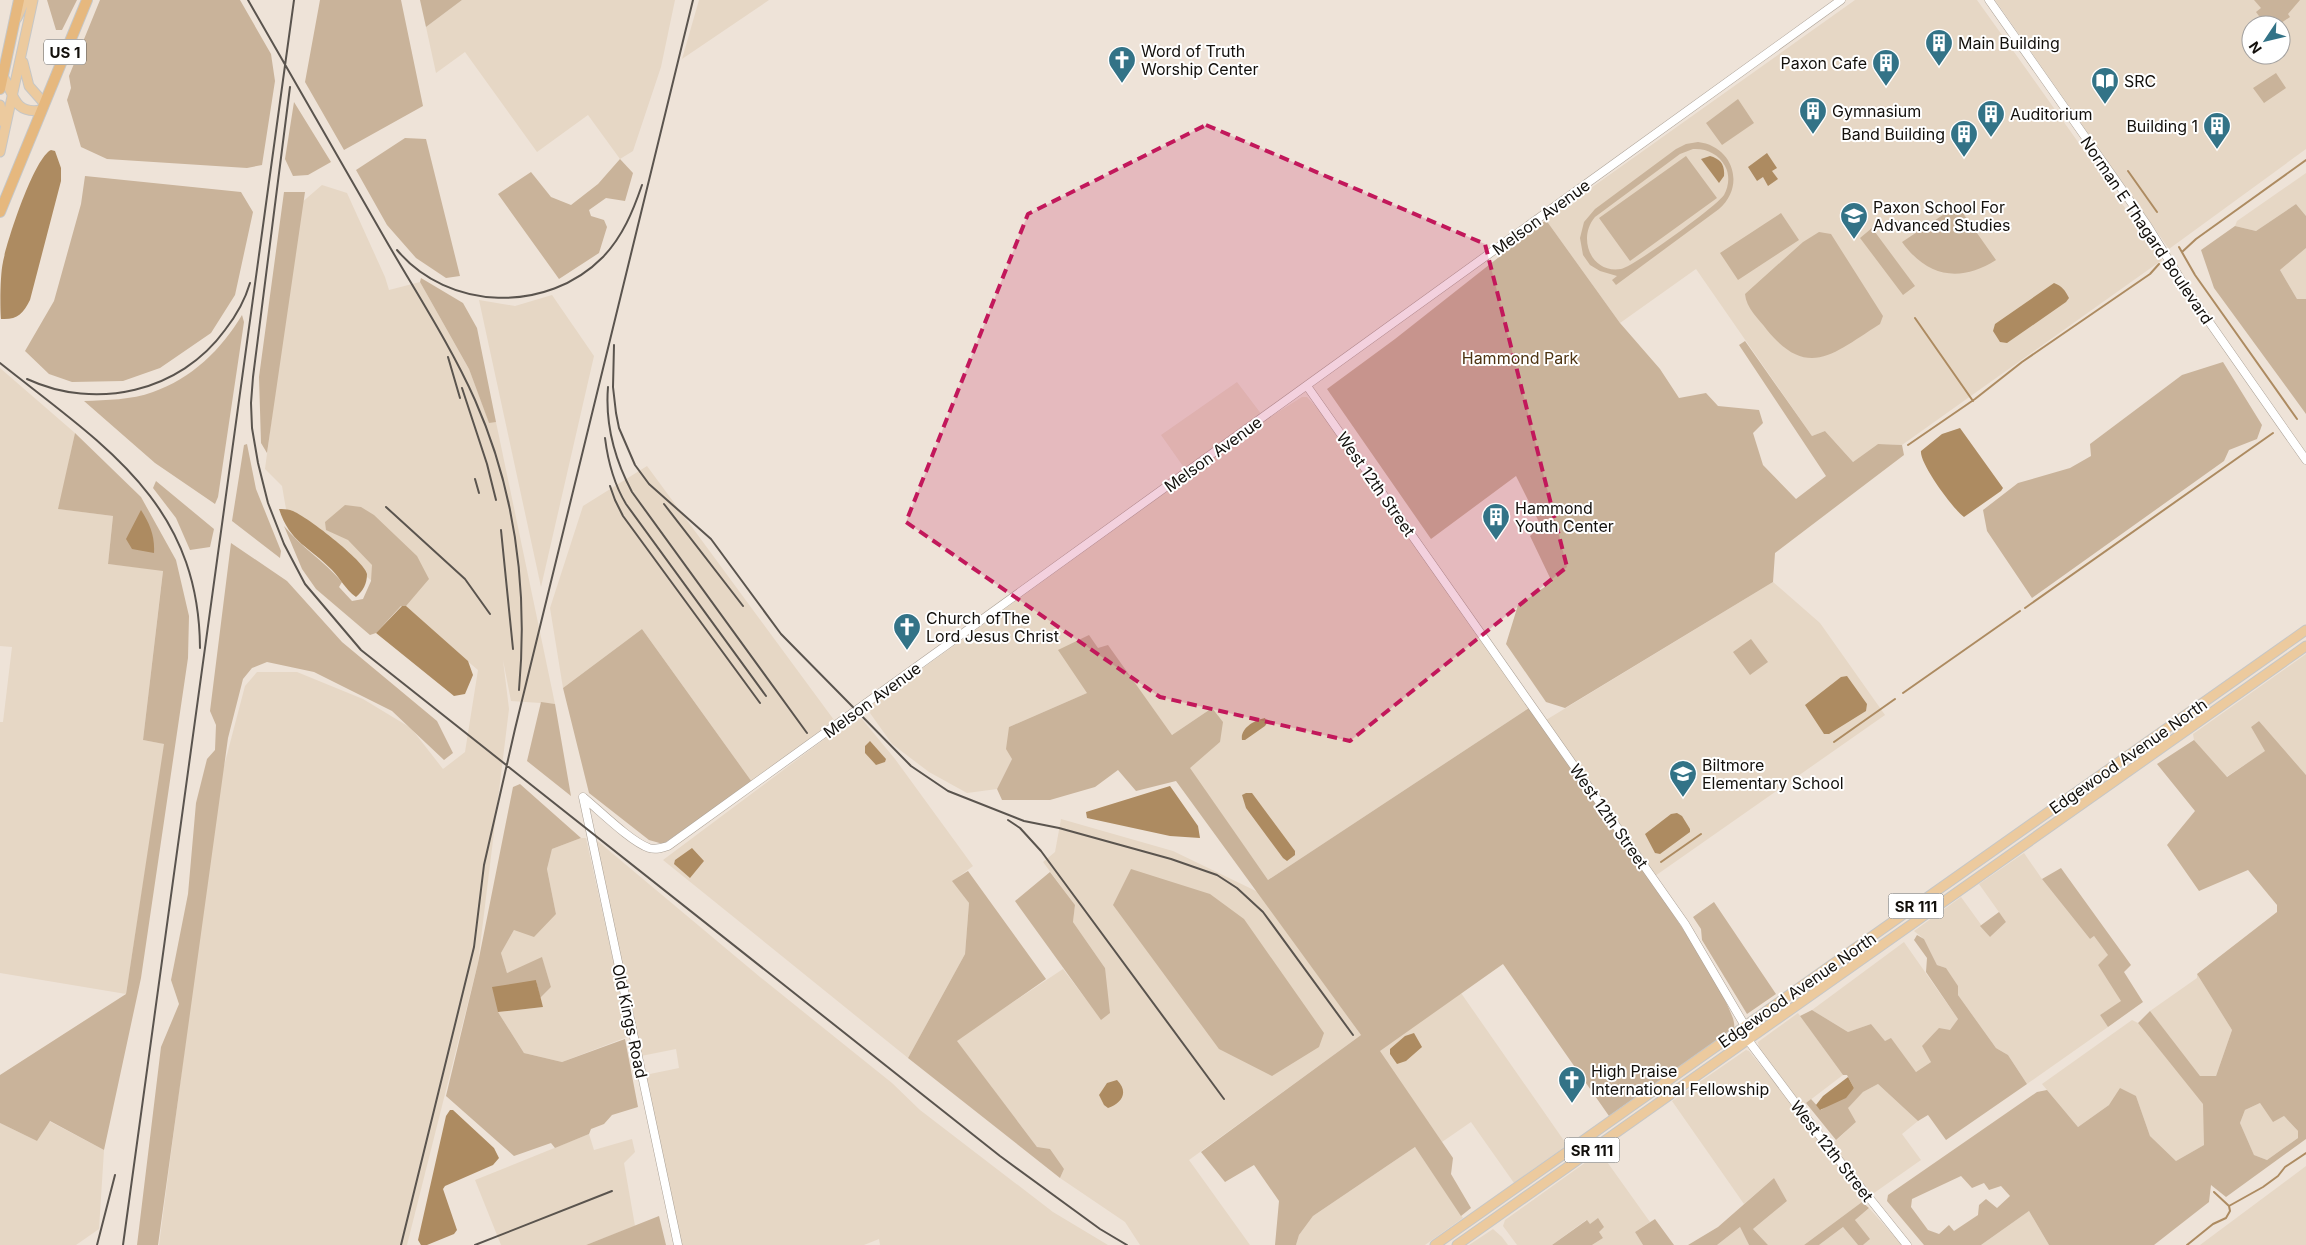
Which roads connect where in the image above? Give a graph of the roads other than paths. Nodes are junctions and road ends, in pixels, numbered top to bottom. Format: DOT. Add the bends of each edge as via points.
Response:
graph roads {
  1 [pos="19,0"];
  2 [pos="25,0"];
  3 [pos="33,0"];
  4 [pos="87,0"];
  5 [pos="1841,0"];
  6 [pos="1989,0"];
  7 [pos="16,18"];
  8 [pos="22,54"];
  9 [pos="2,75"];
  10 [pos="0,88"];
  11 [pos="12,99"];
  12 [pos="0,105"];
  13 [pos="42,106"];
  14 [pos="5,126"];
  15 [pos="0,152"];
  16 [pos="0,212"];
  17 [pos="1307,386"];
  18 [pos="2306,460"];
  19 [pos="2306,630"];
  20 [pos="2306,646"];
  21 [pos="582,797"];
  22 [pos="1745,1026"];
  23 [pos="1748,1040"];
  24 [pos="678,1245"];
  25 [pos="1435,1245"];
  26 [pos="1457,1245"];
  27 [pos="1907,1245"];
  1 -- 7 [label="highway"];
  2 -- 7 [label="main road"];
  3 -- 8 [label="main road"];
  4 -- 13 [label="highway, US 1"];
  5 -- 17 [label="street, Melson Avenue"];
  6 -- 18 [label="street, Norman E Thagard Boulevard"];
  7 -- 9 [label="highway"];
  8 -- 11 [label="main road"];
  8 -- 13 [label="main road" via="29,86"];
  9 -- 10 [label="highway"];
  9 -- 11 [label="main road"];
  11 -- 13 [label="main road" via="27,110"];
  11 -- 14 [label="main road"];
  12 -- 14 [label="main road"];
  13 -- 16 [label="highway, US 1"];
  14 -- 15 [label="main road"];
  17 -- 21 [label="street, Melson Avenue" via="668,846 658,850 638,842"];
  17 -- 22 [label="street, West 12th Street" via="1680,917"];
  19 -- 22 [label="main road, Edgewood Avenue North / SR 111"];
  20 -- 23 [label="main road, Edgewood Avenue North / SR 111"];
  21 -- 24 [label="street, Old Kings Road"];
  22 -- 23 [label="street, West 12th Street"];
  22 -- 25 [label="main road, Edgewood Avenue North / SR 111"];
  23 -- 26 [label="main road, Edgewood Avenue North / SR 111"];
  23 -- 27 [label="street, West 12th Street"];
}
